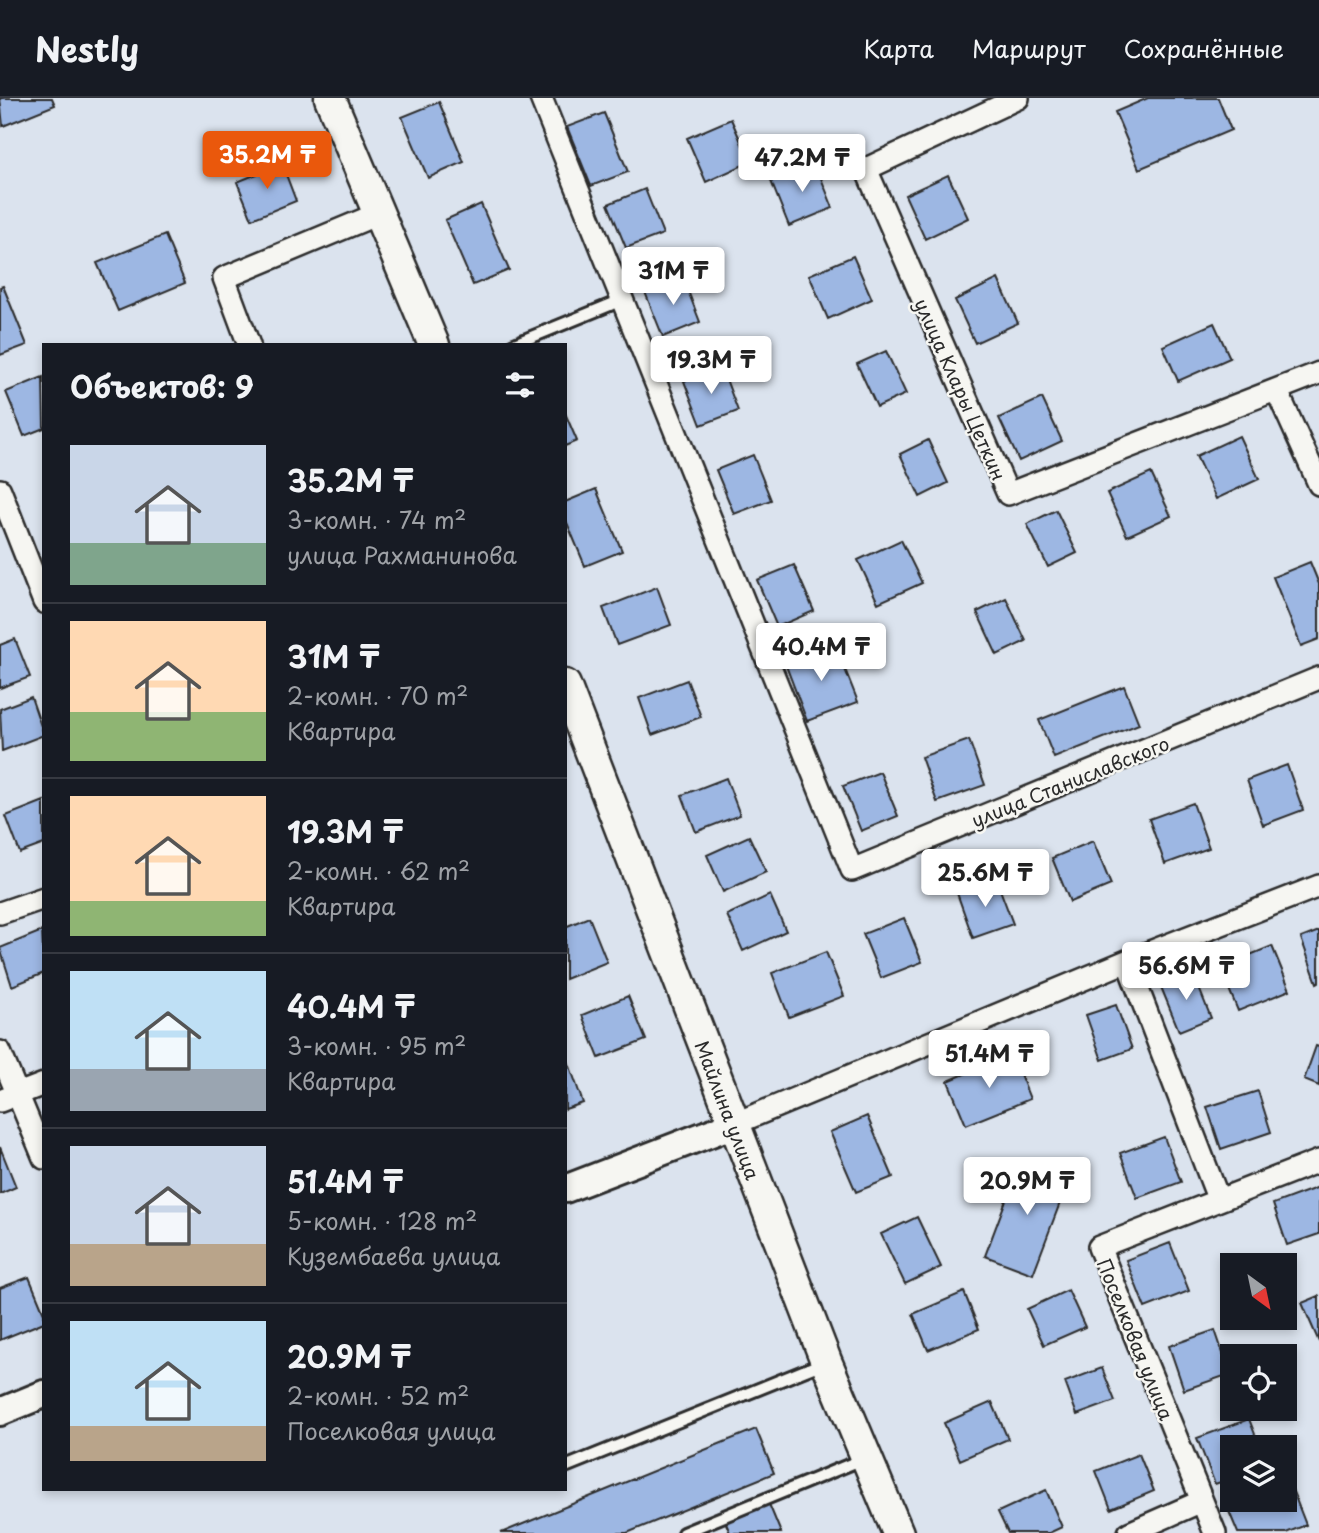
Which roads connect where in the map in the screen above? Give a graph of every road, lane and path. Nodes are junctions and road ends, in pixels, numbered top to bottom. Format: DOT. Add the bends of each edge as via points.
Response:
graph roads {
  1 [pos="330,98"];
  2 [pos="541,98"];
  3 [pos="1018,98"];
  4 [pos="380,213"];
  5 [pos="622,300"];
  6 [pos="248,343"];
  7 [pos="433,343"];
  8 [pos="517,343"];
  9 [pos="1319,373"];
  10 [pos="1277,391"];
  11 [pos="1319,484"];
  12 [pos="0,490"];
  13 [pos="42,597"];
  14 [pos="1319,678"];
  15 [pos="567,690"];
  16 [pos="1319,886"];
  17 [pos="42,899"];
  18 [pos="0,913"];
  19 [pos="1127,961"];
  20 [pos="0,1052"];
  21 [pos="42,1085"];
  22 [pos="9,1098"];
  23 [pos="734,1124"];
  24 [pos="42,1155"];
  25 [pos="1319,1161"];
  26 [pos="567,1188"];
  27 [pos="1217,1198"];
  28 [pos="826,1362"];
  29 [pos="42,1395"];
  30 [pos="0,1412"];
  31 [pos="866,1458"];
  32 [pos="567,1466"];
  33 [pos="1202,1502"];
  34 [pos="681,1533"];
  35 [pos="898,1533"];
  36 [pos="1129,1533"];
  37 [pos="1215,1533"];
  1 -- 4 [label="main road"];
  2 -- 5 [label="street, улица Станиславского"];
  3 -- 10 [label="street, улица Клары Цеткин" via="866,169 1007,494"];
  4 -- 6 [label="street" via="224,278"];
  4 -- 7 [label="main road"];
  5 -- 8 [label="lane"];
  5 -- 14 [label="street, улица Станиславского" via="852,870"];
  9 -- 10 [label="street, улица Клары Цеткин"];
  10 -- 11 [label="street"];
  12 -- 13 [label="street"];
  15 -- 23 [label="main road, Майлина улица"];
  16 -- 19 [label="street"];
  17 -- 18 [label="street"];
  19 -- 23 [label="street"];
  19 -- 27 [label="street"];
  20 -- 22 [label="street"];
  21 -- 22 [label="street"];
  22 -- 24 [label="street"];
  23 -- 26 [label="street"];
  23 -- 28 [label="main road, Майлина улица"];
  25 -- 27 [label="street, Поселковая улица"];
  27 -- 33 [label="street, Поселковая улица" via="1099,1247"];
  28 -- 31 [label="main road, Майлина улица"];
  28 -- 32 [label="lane"];
  29 -- 30 [label="street"];
  31 -- 34 [label="lane"];
  31 -- 35 [label="main road, Майлина улица"];
  33 -- 36 [label="street"];
  33 -- 37 [label="street, Поселковая улица"];
}
